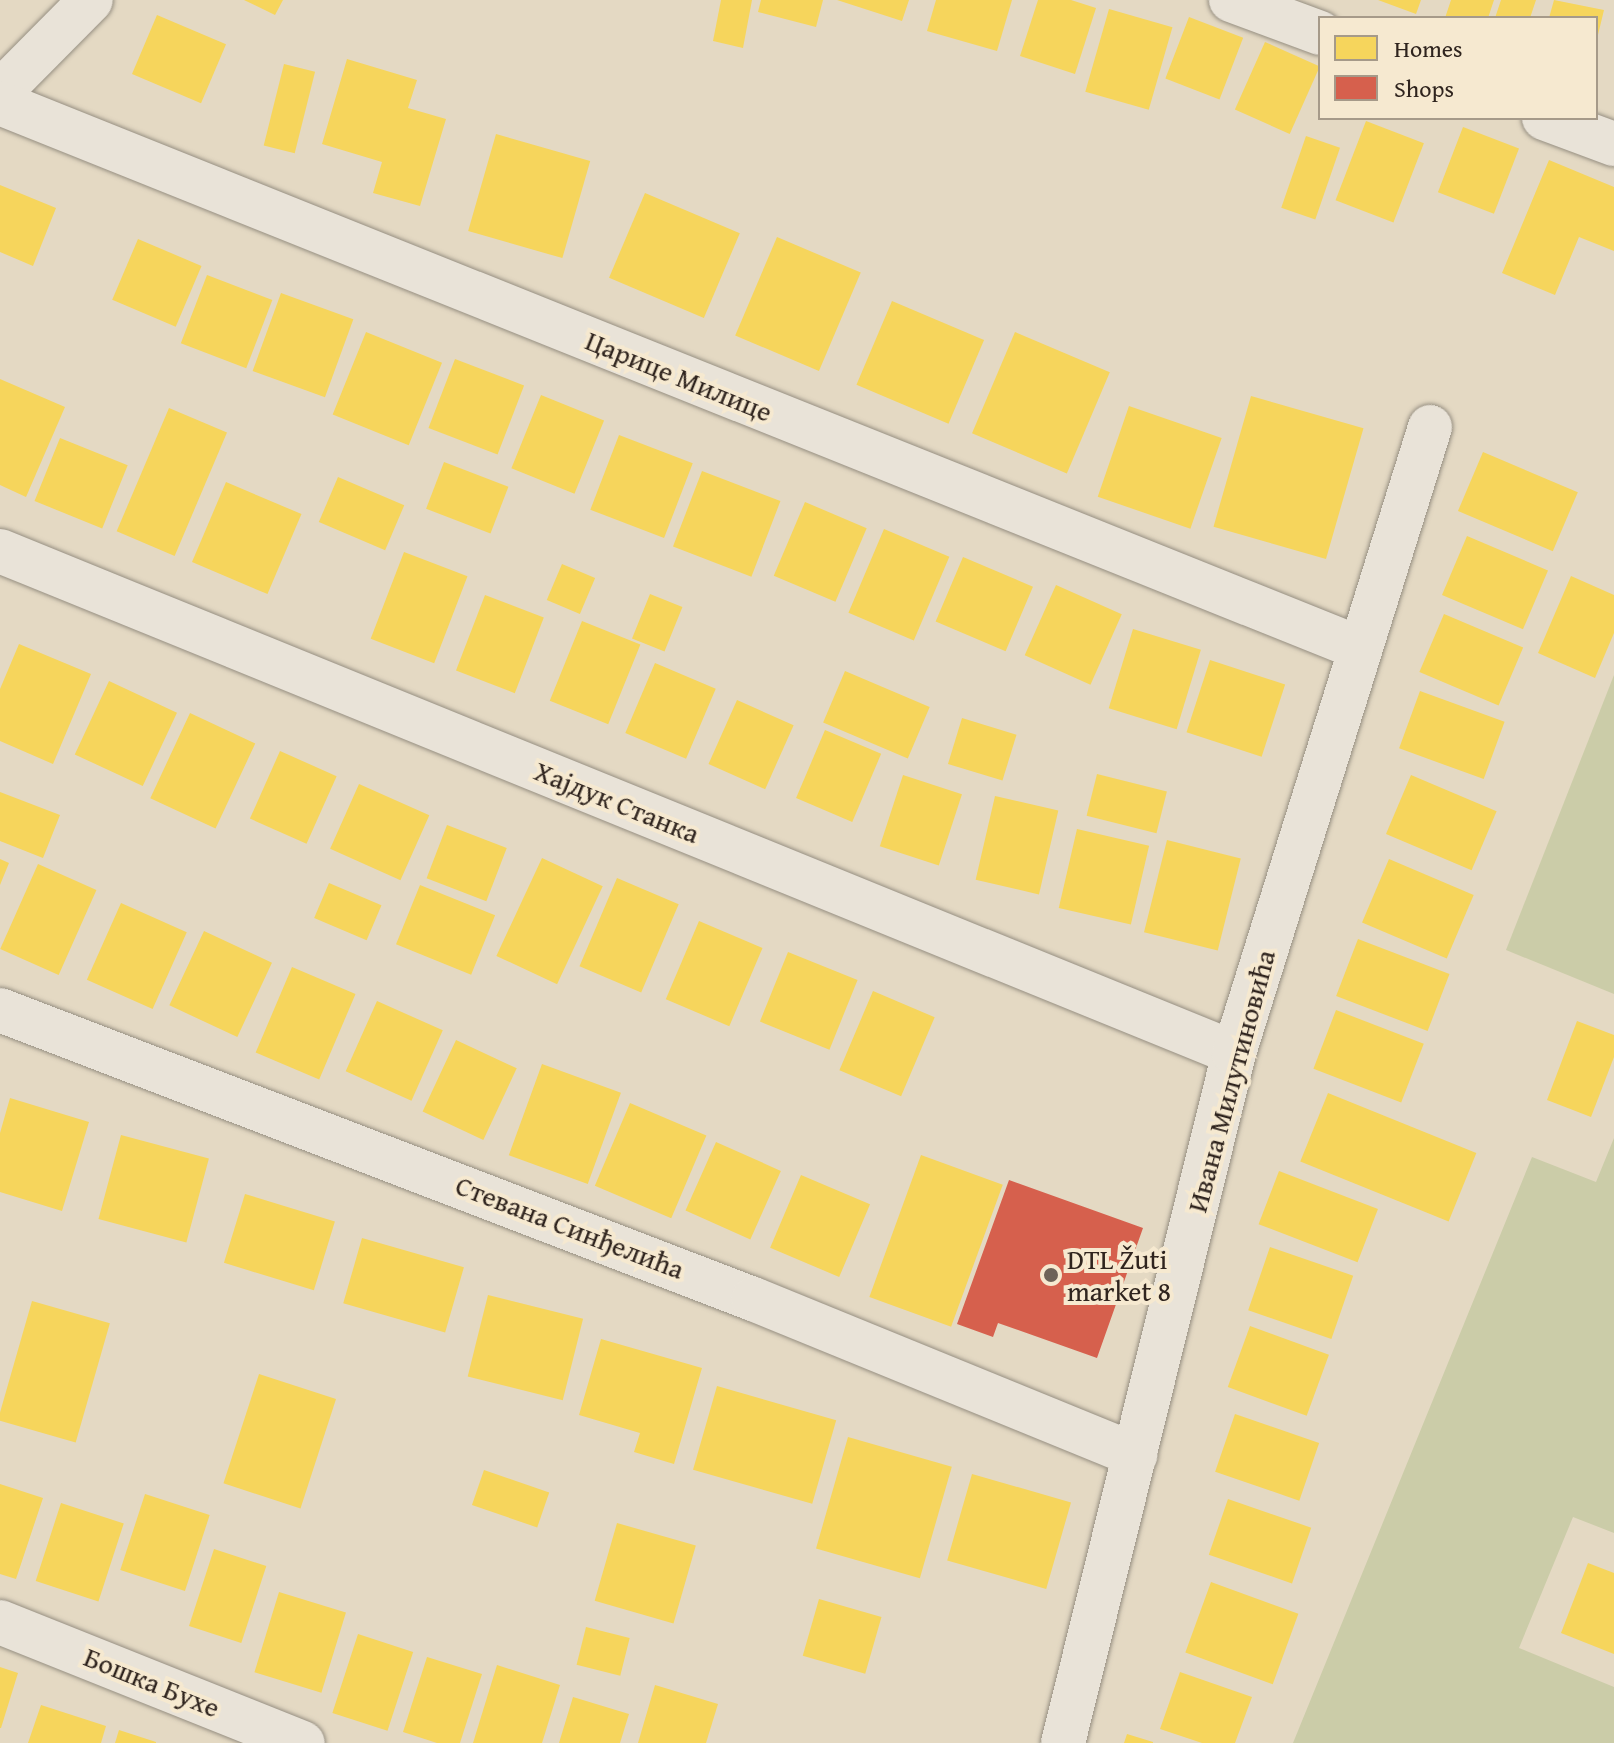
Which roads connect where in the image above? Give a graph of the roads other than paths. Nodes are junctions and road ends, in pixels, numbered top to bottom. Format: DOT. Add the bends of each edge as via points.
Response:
graph roads {
  1 [pos="91,0"];
  2 [pos="1231,0"];
  3 [pos="1318,32"];
  4 [pos="0,92"];
  5 [pos="0,103"];
  6 [pos="1549,120"];
  7 [pos="1614,144"];
  8 [pos="1430,427"];
  9 [pos="0,551"];
  10 [pos="1359,648"];
  11 [pos="0,1010"];
  12 [pos="1234,1053"];
  13 [pos="1135,1455"];
  14 [pos="0,1622"];
  15 [pos="303,1743"];
  16 [pos="1063,1743"];
  1 -- 4 [label="street"];
  2 -- 3 [label="street"];
  5 -- 10 [label="street, Царице Милице"];
  6 -- 7 [label="street"];
  8 -- 10 [label="street, Ивана Милутиновића"];
  9 -- 12 [label="street, Хајдук Станка"];
  10 -- 12 [label="street, Ивана Милутиновића"];
  11 -- 13 [label="street, Стевана Синђелића" via="753,1299"];
  12 -- 13 [label="street, Ивана Милутиновића"];
  13 -- 16 [label="street, Ивана Милутиновића"];
  14 -- 15 [label="street, Бошка Бухе"];
}
